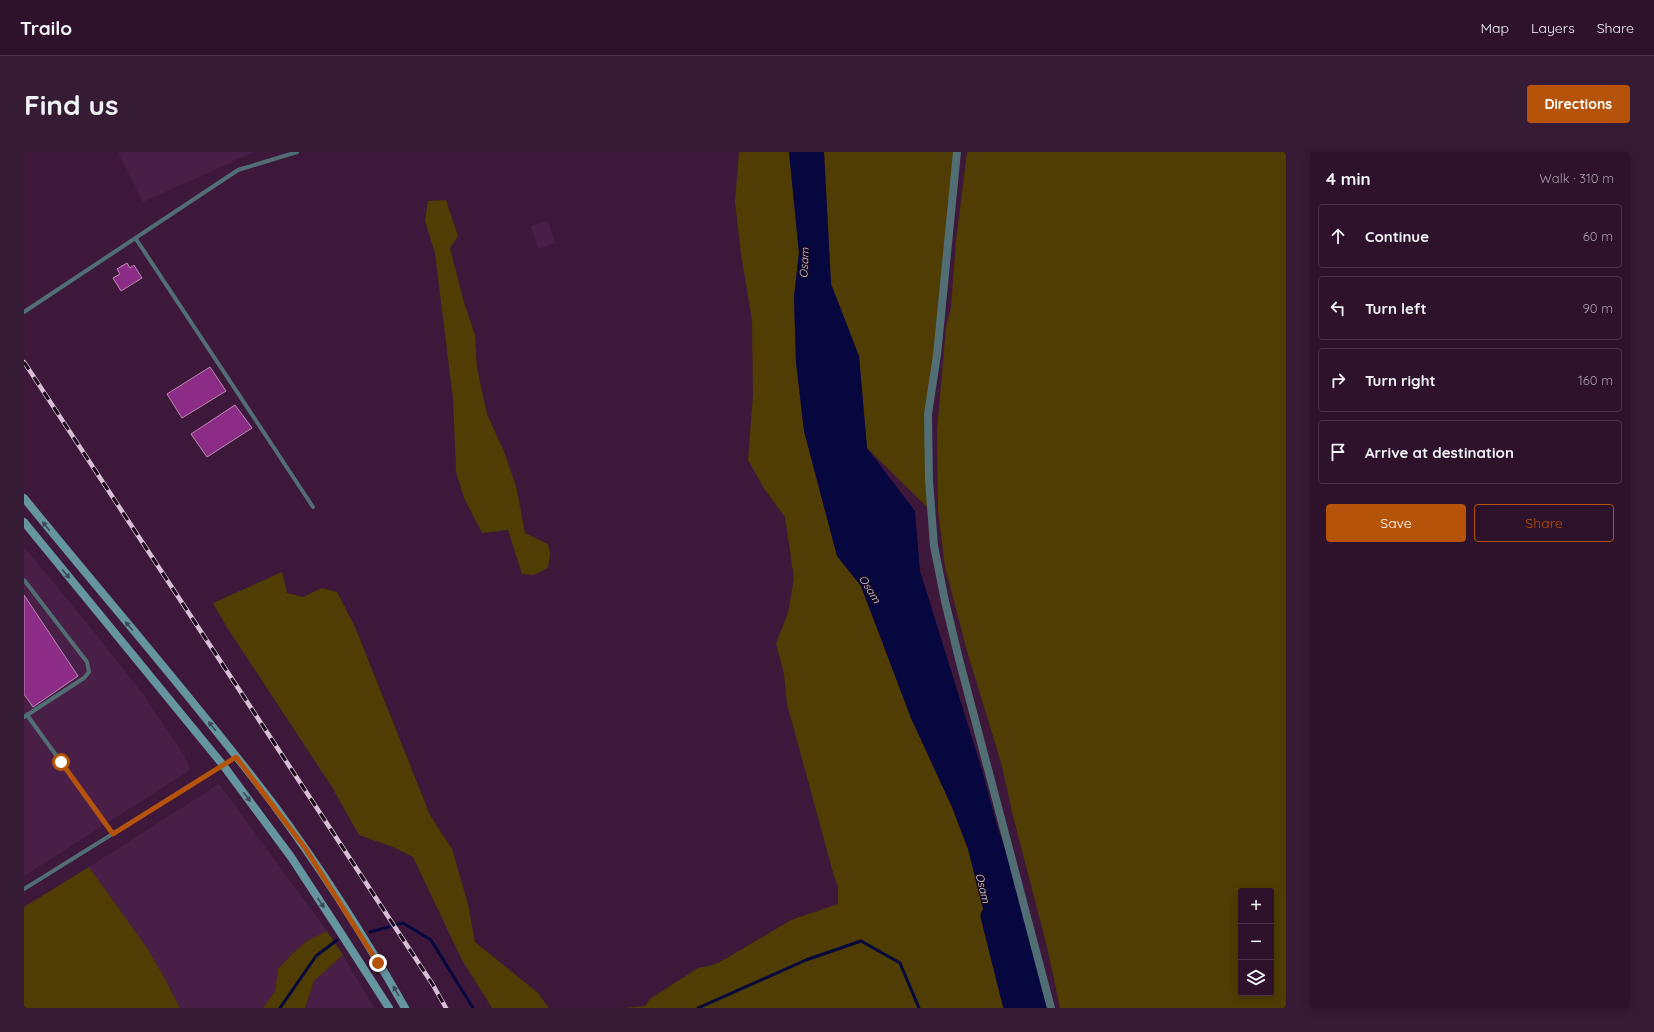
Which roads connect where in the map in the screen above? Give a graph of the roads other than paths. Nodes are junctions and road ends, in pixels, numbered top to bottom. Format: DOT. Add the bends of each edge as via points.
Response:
graph roads {
  1 [pos="297,152"];
  2 [pos="957,152"];
  3 [pos="136,239"];
  4 [pos="24,312"];
  5 [pos="24,498"];
  6 [pos="313,507"];
  7 [pos="24,522"];
  8 [pos="24,580"];
  9 [pos="26,716"];
  10 [pos="236,757"];
  11 [pos="223,765"];
  12 [pos="113,834"];
  13 [pos="24,888"];
  14 [pos="388,1008"];
  15 [pos="405,1008"];
  16 [pos="1051,1008"];
  1 -- 3 [label="lane" via="238,170"];
  2 -- 16 [label="street" via="937,355 928,414 928,480 934,546 959,659"];
  3 -- 4 [label="lane"];
  3 -- 6 [label="lane"];
  10 -- 5 [label="main road, one-way"];
  7 -- 11 [label="main road, one-way"];
  8 -- 9 [label="lane" via="87,662 89,672 84,678"];
  9 -- 12 [label="lane"];
  10 -- 11 [label="lane"];
  15 -- 10 [label="main road, one-way" via="305,848"];
  11 -- 12 [label="lane"];
  11 -- 14 [label="main road, one-way" via="291,857"];
  12 -- 13 [label="lane"];
}
